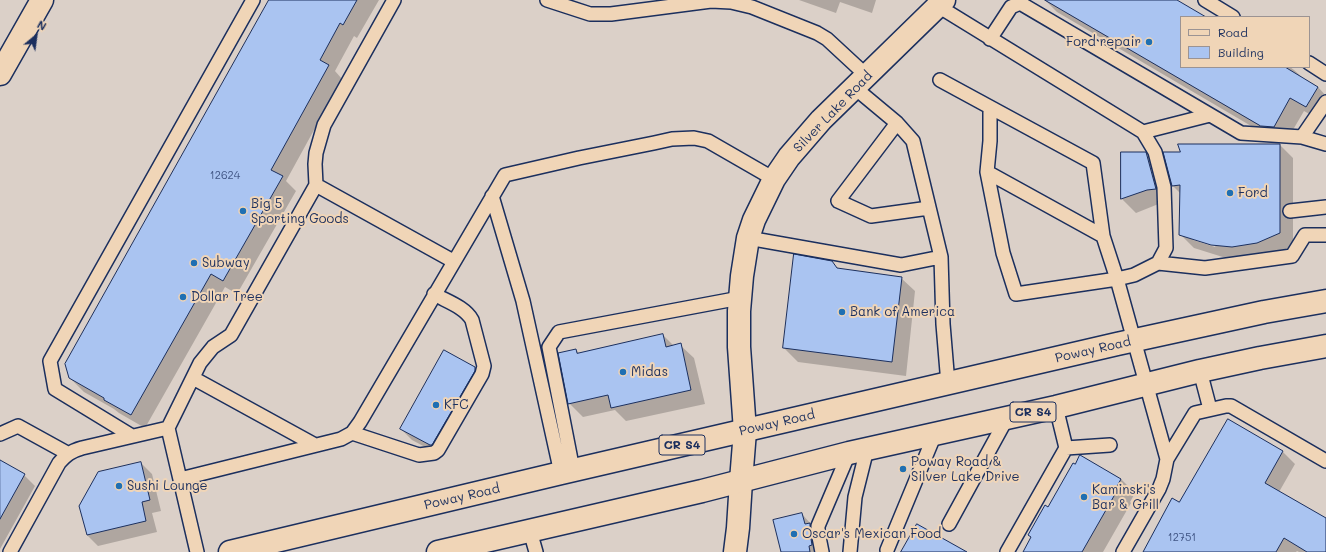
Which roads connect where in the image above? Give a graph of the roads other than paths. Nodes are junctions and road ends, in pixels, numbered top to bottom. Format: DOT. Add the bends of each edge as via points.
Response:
graph roads {
  1 [pos="42,0"];
  2 [pos="253,0"];
  3 [pos="394,0"];
  4 [pos="547,0"];
  5 [pos="1205,0"];
  6 [pos="941,3"];
  7 [pos="1231,16"];
  8 [pos="990,39"];
  9 [pos="1310,64"];
  10 [pos="0,74"];
  11 [pos="1326,74"];
  12 [pos="940,80"];
  13 [pos="861,82"];
  14 [pos="1326,102"];
  15 [pos="990,108"];
  16 [pos="1210,115"];
  17 [pos="897,123"];
  18 [pos="1143,132"];
  19 [pos="1302,137"];
  20 [pos="1326,144"];
  21 [pos="987,172"];
  22 [pos="774,179"];
  23 [pos="316,186"];
  24 [pos="492,196"];
  25 [pos="1326,207"];
  26 [pos="929,208"];
  27 [pos="1290,211"];
  28 [pos="1326,235"];
  29 [pos="1103,236"];
  30 [pos="748,238"];
  31 [pos="940,257"];
  32 [pos="453,261"];
  33 [pos="1158,263"];
  34 [pos="1117,279"];
  35 [pos="434,294"];
  36 [pos="740,298"];
  37 [pos="1326,301"];
  38 [pos="1135,340"];
  39 [pos="1326,346"];
  40 [pos="1200,371"];
  41 [pos="193,378"];
  42 [pos="948,384"];
  43 [pos="1147,384"];
  44 [pos="1056,407"];
  45 [pos="1210,409"];
  46 [pos="1007,418"];
  47 [pos="168,428"];
  48 [pos="745,431"];
  49 [pos="352,433"];
  50 [pos="0,434"];
  51 [pos="935,434"];
  52 [pos="132,436"];
  53 [pos="315,445"];
  54 [pos="1110,445"];
  55 [pos="1066,448"];
  56 [pos="858,451"];
  57 [pos="67,454"];
  58 [pos="1167,459"];
  59 [pos="1326,461"];
  60 [pos="567,472"];
  61 [pos="180,479"];
  62 [pos="740,481"];
  63 [pos="949,524"];
  64 [pos="530,531"];
  65 [pos="886,550"];
  66 [pos="10,552"];
  67 [pos="197,552"];
  68 [pos="230,552"];
  69 [pos="438,552"];
  70 [pos="536,552"];
  71 [pos="735,552"];
  72 [pos="822,552"];
  73 [pos="850,552"];
  74 [pos="1008,552"];
  75 [pos="1123,552"];
  1 -- 10 [label="main road"];
  2 -- 52 [label="lane" via="50,361 55,388"];
  3 -- 23 [label="lane" via="324,125 316,153"];
  4 -- 13 [label="lane" via="590,14 611,14 711,1 752,7 827,39"];
  5 -- 7 [label="lane"];
  6 -- 8 [label="lane"];
  6 -- 13 [label="main road, Silver Lake Road"];
  8 -- 16 [label="lane" via="1011,7 1020,3"];
  8 -- 18 [label="lane"];
  9 -- 11 [label="lane"];
  12 -- 15 [label="lane"];
  13 -- 17 [label="lane"];
  13 -- 22 [label="main road, Silver Lake Road" via="804,138"];
  14 -- 19 [label="lane"];
  15 -- 21 [label="lane"];
  15 -- 29 [label="lane" via="1094,163"];
  16 -- 18 [label="lane"];
  16 -- 19 [label="lane" via="1241,133"];
  17 -- 26 [label="lane" via="913,141"];
  17 -- 26 [label="lane" via="838,201 872,216"];
  18 -- 33 [label="lane" via="1155,152 1164,187 1166,248"];
  19 -- 20 [label="lane"];
  21 -- 29 [label="lane"];
  21 -- 34 [label="lane" via="1003,253 1016,294"];
  22 -- 24 [label="lane" via="708,141 694,138 672,139 505,175"];
  22 -- 30 [label="main road, Silver Lake Road"];
  23 -- 32 [label="lane"];
  23 -- 41 [label="lane" via="231,334 213,347 200,363"];
  24 -- 32 [label="lane"];
  24 -- 60 [label="lane" via="523,301"];
  25 -- 27 [label="lane"];
  26 -- 31 [label="lane"];
  28 -- 33 [label="lane" via="1305,235 1292,256 1204,268"];
  29 -- 34 [label="lane"];
  30 -- 31 [label="lane" via="901,265"];
  30 -- 36 [label="main road, Silver Lake Road"];
  31 -- 42 [label="lane"];
  32 -- 35 [label="lane"];
  33 -- 34 [label="lane" via="1134,275"];
  34 -- 38 [label="lane"];
  35 -- 49 [label="lane"];
  35 -- 49 [label="lane" via="469,315 484,366 482,374 438,450 434,454 419,455"];
  36 -- 48 [label="main road, Silver Lake Road" via="739,347"];
  36 -- 60 [label="lane" via="558,332 549,347"];
  37 -- 38 [label="main road, Poway Road / CR S4"];
  38 -- 42 [label="main road, Poway Road / CR S4"];
  38 -- 43 [label="lane"];
  39 -- 40 [label="main road, CR S4"];
  40 -- 43 [label="main road, CR S4"];
  40 -- 45 [label="lane"];
  41 -- 47 [label="lane"];
  41 -- 53 [label="lane"];
  42 -- 48 [label="main road, Poway Road / CR S4"];
  43 -- 44 [label="main road, CR S4"];
  43 -- 58 [label="lane"];
  44 -- 46 [label="main road, CR S4"];
  44 -- 55 [label="lane"];
  45 -- 58 [label="lane" via="1195,413"];
  45 -- 59 [label="lane" via="1231,406"];
  46 -- 51 [label="main road, CR S4"];
  46 -- 63 [label="lane"];
  47 -- 52 [label="lane"];
  47 -- 61 [label="lane"];
  48 -- 60 [label="main road, Poway Road / CR S4"];
  48 -- 62 [label="main road, Silver Lake Road"];
  49 -- 53 [label="lane" via="341,439"];
  50 -- 57 [label="lane" via="18,426"];
  51 -- 56 [label="main road, CR S4"];
  51 -- 65 [label="lane"];
  52 -- 57 [label="lane"];
  53 -- 61 [label="lane"];
  54 -- 55 [label="lane"];
  55 -- 74 [label="lane"];
  56 -- 62 [label="main road, CR S4"];
  56 -- 72 [label="lane" via="818,526"];
  56 -- 73 [label="lane"];
  57 -- 66 [label="lane" via="59,463"];
  58 -- 75 [label="lane" via="1159,489"];
  60 -- 68 [label="main road, Poway Road / CR S4"];
  61 -- 67 [label="lane"];
  62 -- 64 [label="main road, CR S4"];
  62 -- 71 [label="main road, Silver Lake Road"];
  64 -- 69 [label="main road, CR S4"];
  64 -- 70 [label="lane"];
}
